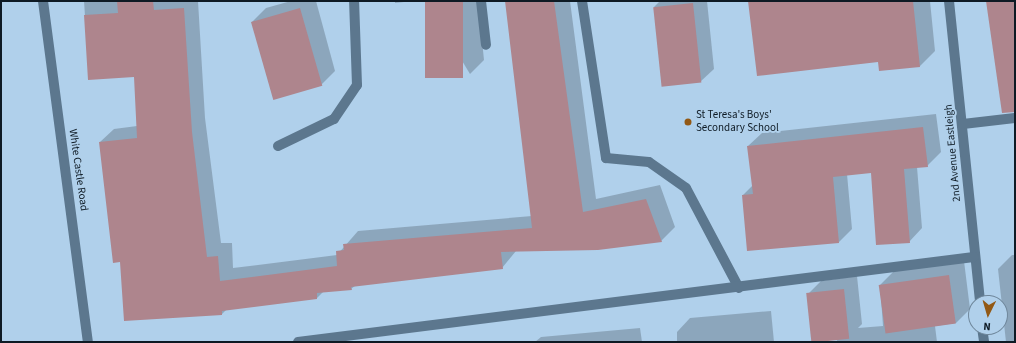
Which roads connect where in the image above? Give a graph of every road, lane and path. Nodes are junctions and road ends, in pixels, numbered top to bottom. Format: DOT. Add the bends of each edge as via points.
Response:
graph roads {
  1 [pos="43,1"];
  2 [pos="354,1"];
  3 [pos="481,1"];
  4 [pos="582,1"];
  5 [pos="949,1"];
  6 [pos="486,45"];
  7 [pos="1015,118"];
  8 [pos="963,124"];
  9 [pos="278,146"];
  10 [pos="974,257"];
  11 [pos="739,288"];
  12 [pos="979,295"];
  13 [pos="88,342"];
  14 [pos="298,342"];
  1 -- 13 [label="street, White Castle Road"];
  2 -- 9 [label="street" via="357,85 334,119"];
  3 -- 6 [label="street"];
  4 -- 11 [label="street" via="606,158 649,162 686,188"];
  5 -- 8 [label="street, 2nd Avenue Eastleigh"];
  7 -- 8 [label="street"];
  8 -- 10 [label="street, 2nd Avenue Eastleigh"];
  10 -- 11 [label="street"];
  10 -- 12 [label="street, 2nd Avenue Eastleigh"];
  11 -- 14 [label="street"];
}
